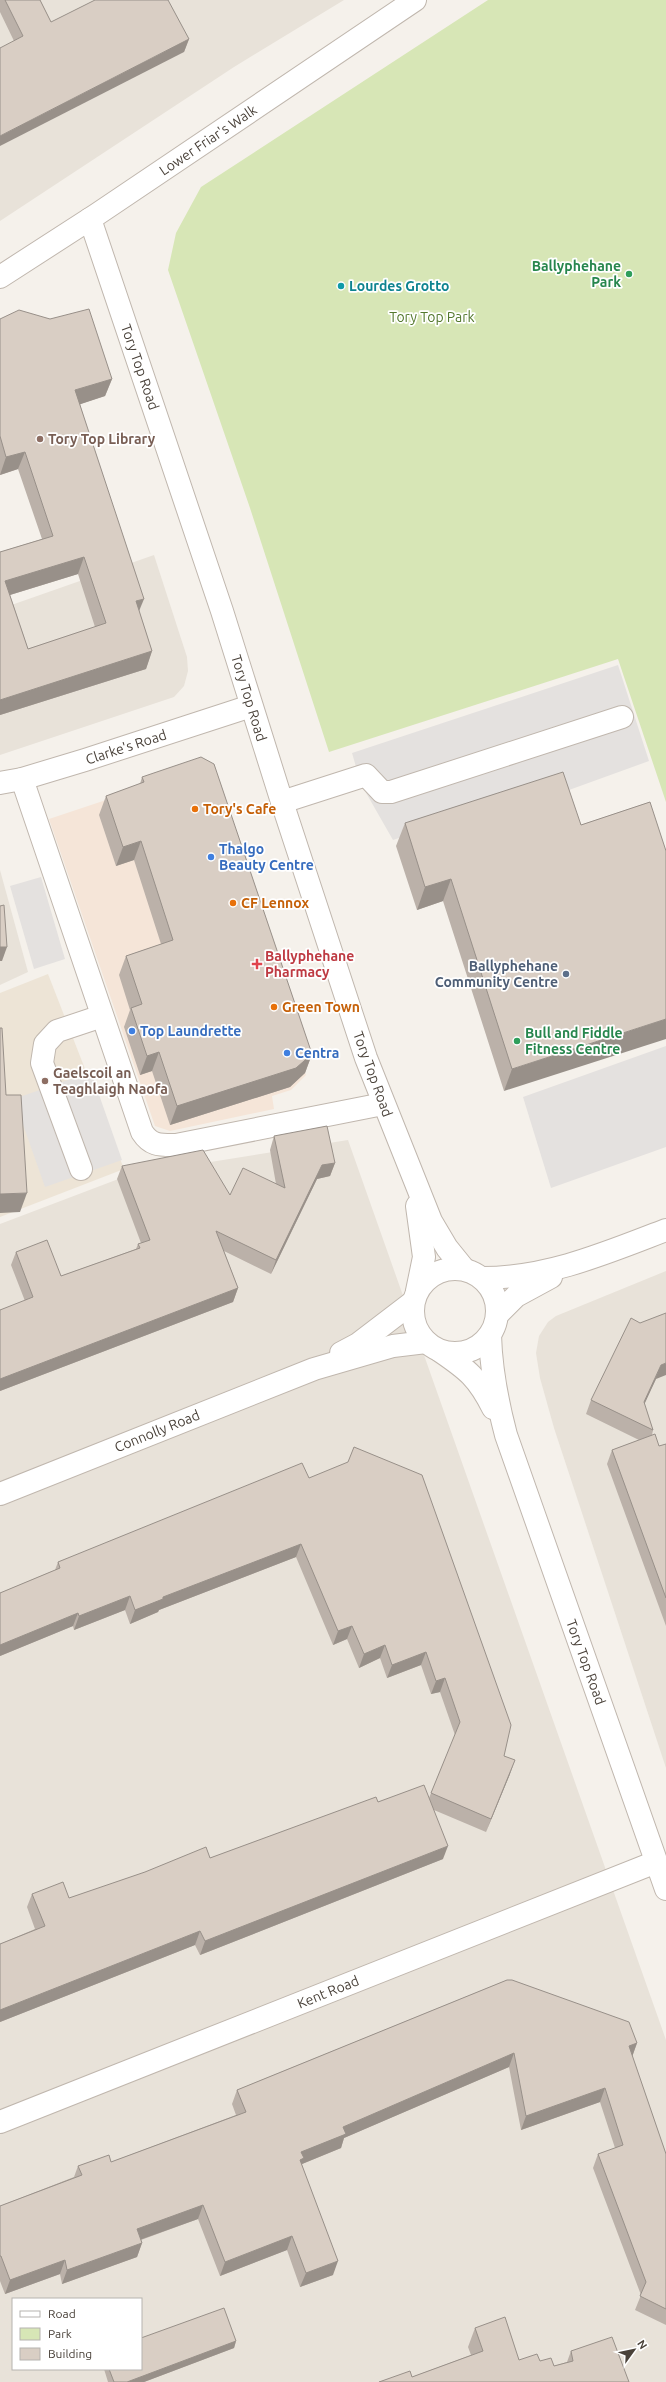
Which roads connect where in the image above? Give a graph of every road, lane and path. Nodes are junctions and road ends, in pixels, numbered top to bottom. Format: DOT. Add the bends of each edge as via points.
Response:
graph roads {
  1 [pos="415,0"];
  2 [pos="389,7"];
  3 [pos="90,219"];
  4 [pos="0,277"];
  5 [pos="251,706"];
  6 [pos="622,717"];
  7 [pos="22,779"];
  8 [pos="0,783"];
  9 [pos="282,802"];
  10 [pos="102,1016"];
  11 [pos="383,1104"];
  12 [pos="81,1169"];
  13 [pos="412,1175"];
  14 [pos="666,1230"];
  15 [pos="573,1265"];
  16 [pos="474,1274"];
  17 [pos="415,1296"];
  18 [pos="498,1314"];
  19 [pos="490,1335"];
  20 [pos="433,1346"];
  21 [pos="314,1368"];
  22 [pos="506,1435"];
  23 [pos="0,1494"];
  24 [pos="656,1862"];
  25 [pos="666,1889"];
  26 [pos="0,2122"];
  1 -- 2 [label="street, Lower Friar's Walk"];
  2 -- 3 [label="street, Lower Friar's Walk"];
  3 -- 4 [label="street, Lower Friar's Walk"];
  3 -- 5 [label="street, Tory Top Road" via="222,611"];
  5 -- 7 [label="street, Clarke's Road"];
  5 -- 9 [label="street, Tory Top Road"];
  6 -- 9 [label="street" via="391,792 382,792 366,775"];
  7 -- 8 [label="street, Clarke's Road"];
  7 -- 10 [label="street"];
  9 -- 11 [label="street, Tory Top Road"];
  10 -- 11 [label="street" via="142,1132 147,1140 156,1145 176,1145"];
  10 -- 12 [label="street" via="57,1031 45,1044 42,1063"];
  11 -- 13 [label="street, Tory Top Road"];
  13 -- 16 [label="street, Tory Top Road" via="431,1221 447,1248"];
  13 -- 17 [label="street, Tory Top Road" via="424,1257"];
  14 -- 15 [label="street"];
  15 -- 16 [label="street" via="507,1278"];
  15 -- 18 [label="street" via="516,1296"];
  16 -- 17 [label="street" via="451,1268 437,1272 426,1280"];
  16 -- 18 [label="street" via="491,1289"];
  17 -- 20 [label="street" via="414,1323"];
  17 -- 21 [label="street, Connolly Road" via="358,1344"];
  18 -- 19 [label="street"];
  19 -- 20 [label="street" via="480,1345 467,1351 453,1353"];
  19 -- 22 [label="street, Tory Top Road" via="492,1375"];
  20 -- 21 [label="street, Connolly Road" via="393,1346"];
  20 -- 22 [label="street, Tory Top Road" via="469,1371 487,1395"];
  21 -- 23 [label="street, Connolly Road"];
  22 -- 24 [label="street, Tory Top Road"];
  24 -- 25 [label="street, Tory Top Road"];
  24 -- 26 [label="street, Kent Road"];
}
